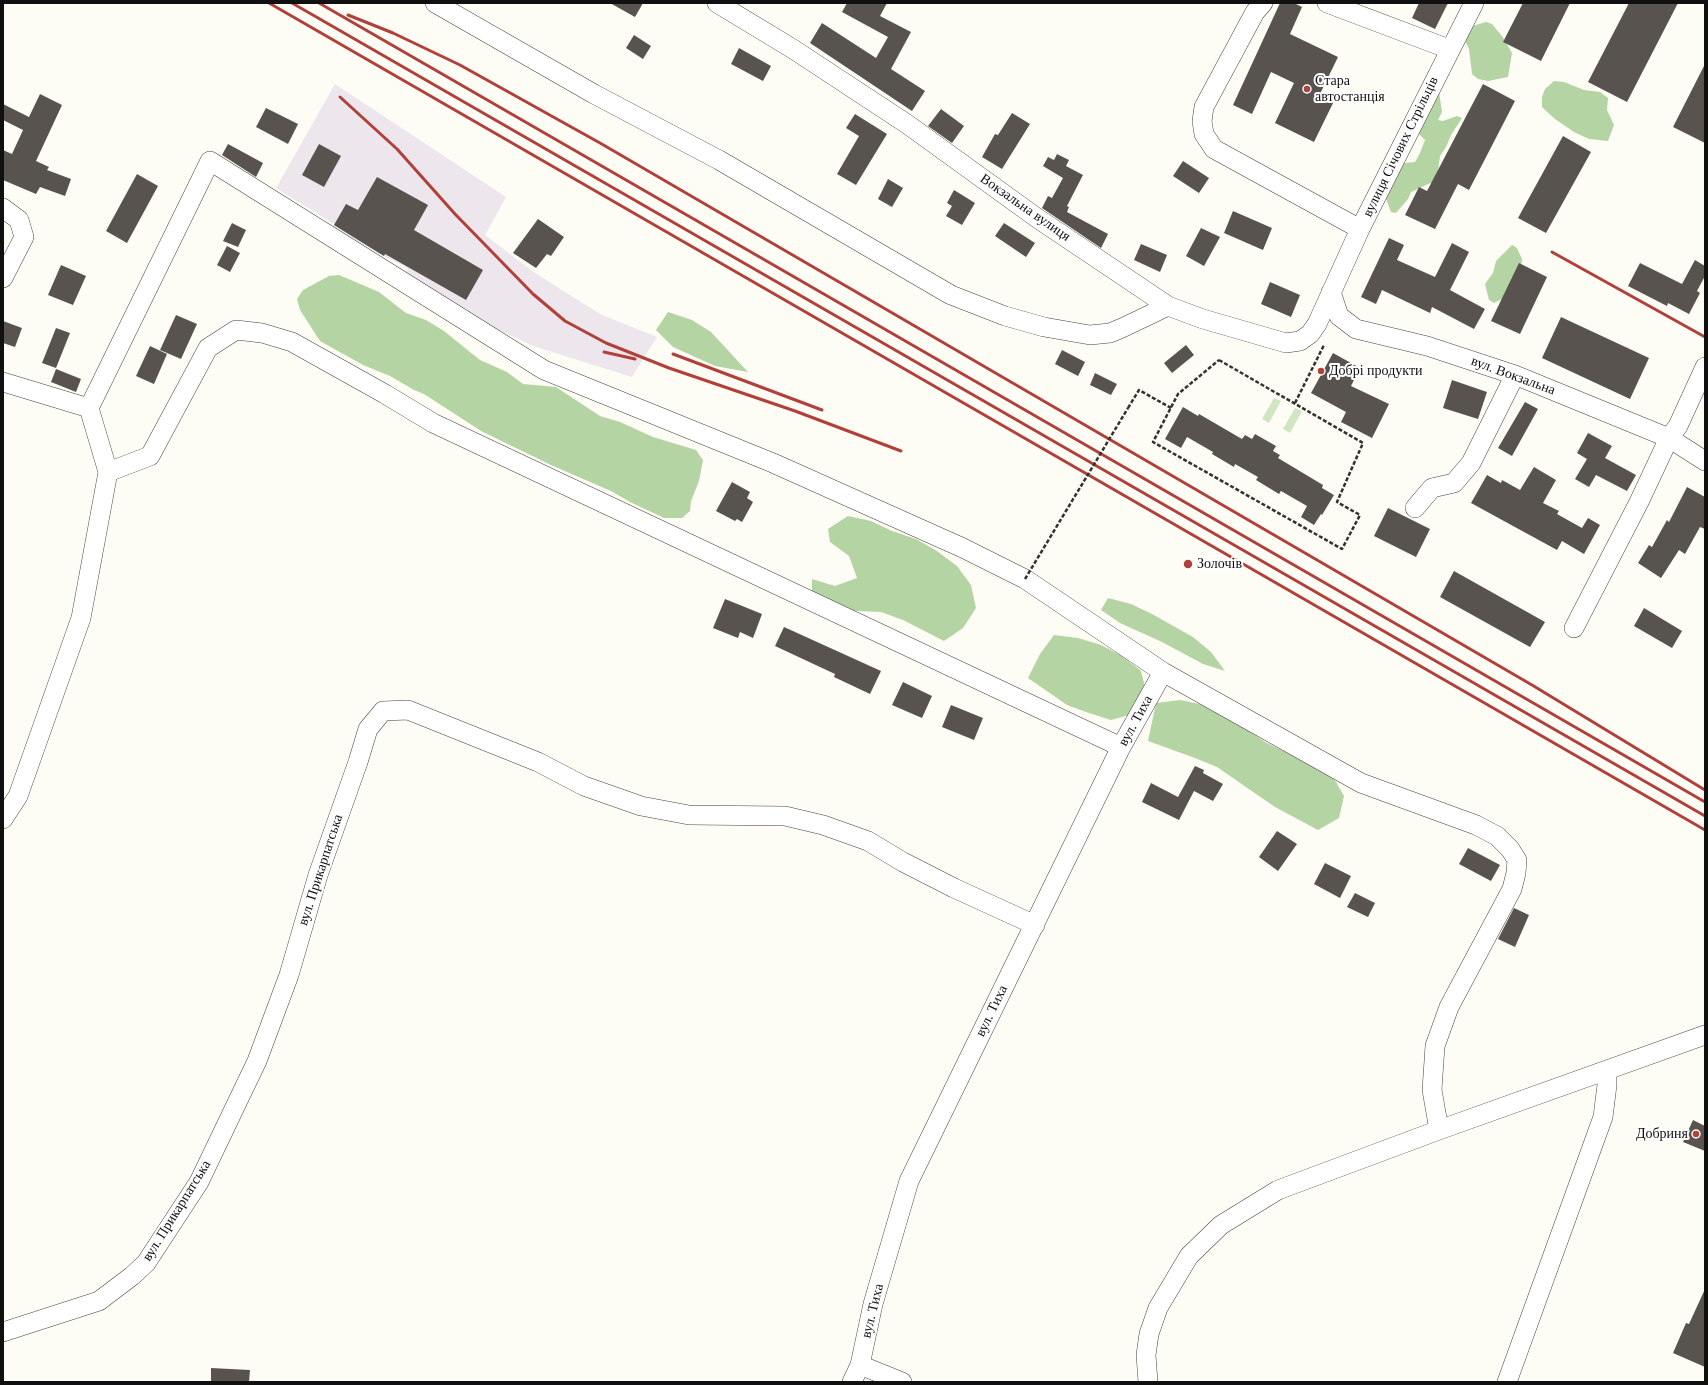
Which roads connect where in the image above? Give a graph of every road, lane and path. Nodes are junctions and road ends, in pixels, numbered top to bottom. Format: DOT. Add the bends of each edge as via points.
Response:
graph roads {
  1 [pos="435,3"];
  2 [pos="717,3"];
  3 [pos="1263,3"];
  4 [pos="1327,3"];
  5 [pos="1474,3"];
  6 [pos="1449,49"];
  7 [pos="3,208"];
  8 [pos="1360,229"];
  9 [pos="3,278"];
  10 [pos="1331,292"];
  11 [pos="1168,306"];
  12 [pos="1325,343"];
  13 [pos="1705,367"];
  14 [pos="1515,375"];
  15 [pos="3,382"];
  16 [pos="1294,404"];
  17 [pos="89,408"];
  18 [pos="1171,408"];
  19 [pos="1669,438"];
  20 [pos="1705,461"];
  21 [pos="108,472"];
  22 [pos="1415,508"];
  23 [pos="1026,579"];
  24 [pos="1574,628"];
  25 [pos="1163,672"];
  26 [pos="1121,747"];
  27 [pos="3,820"];
  28 [pos="1035,925"];
  29 [pos="1705,1035"];
  30 [pos="1607,1071"];
  31 [pos="1439,1130"];
  32 [pos="3,1332"];
  33 [pos="860,1365"];
  34 [pos="852,1382"];
  35 [pos="902,1382"];
  36 [pos="1148,1382"];
  37 [pos="1506,1382"];
  1 -- 11 [label="street" via="594,94 719,160 951,295 1005,316 1090,335 1110,333"];
  2 -- 11 [label="street, Вокзальна вулиця" via="793,48 907,124 1037,218"];
  3 -- 8 [label="street" via="1255,12 1204,107 1204,134 1214,150"];
  4 -- 6 [label="street"];
  5 -- 6 [label="street, вулиця Січових Стрільців"];
  6 -- 8 [label="street, вулиця Січових Стрільців"];
  7 -- 9 [label="street" via="19,220 24,238"];
  8 -- 10 [label="street, вулиця Січових Стрільців"];
  10 -- 11 [label="street, Вокзальна вулиця" via="1310,334 1300,341 1286,343"];
  10 -- 14 [label="street, вул. Вокзальна" via="1339,316 1356,329 1427,346"];
  12 -- 16 [label="path"];
  13 -- 19 [label="street" via="1678,426"];
  14 -- 19 [label="street, вул. Вокзальна"];
  14 -- 22 [label="street" via="1471,463 1454,483 1432,488"];
  15 -- 17 [label="street"];
  16 -- 18 [label="path" via="1219,360 1178,394"];
  16 -- 18 [label="path" via="1362,443 1337,502 1360,516 1342,548 1153,442"];
  17 -- 21 [label="street"];
  17 -- 23 [label="street" via="210,161 544,370 774,463"];
  18 -- 23 [label="path, bridge" via="1139,390"];
  19 -- 20 [label="street, вул. Вокзальна"];
  19 -- 24 [label="street"];
  21 -- 26 [label="street" via="150,456 208,348 236,330 262,333 292,342 433,423"];
  21 -- 27 [label="street" via="81,618 18,796"];
  23 -- 25 [label="street"];
  25 -- 26 [label="street, вул. Тиха"];
  25 -- 31 [label="street" via="1361,783 1476,825 1497,836 1517,860 1512,889 1449,1007 1435,1046 1432,1090"];
  26 -- 28 [label="street, вул. Тиха"];
  28 -- 32 [label="street, вул. Прикарпатська" via="954,888 868,841 823,825 785,816 689,815 641,806 584,786 538,762 408,710 383,711 368,729 318,875 290,976 257,1061 199,1182 146,1263 99,1301"];
  28 -- 33 [label="street, вул. Тиха" via="909,1181 873,1304"];
  29 -- 30 [label="street"];
  30 -- 31 [label="street"];
  30 -- 37 [label="street" via="1603,1117"];
  31 -- 36 [label="street" via="1278,1190 1221,1225 1189,1256 1158,1308 1147,1348"];
  33 -- 34 [label="street, вул. Тиха"];
  33 -- 35 [label="street"];
}
